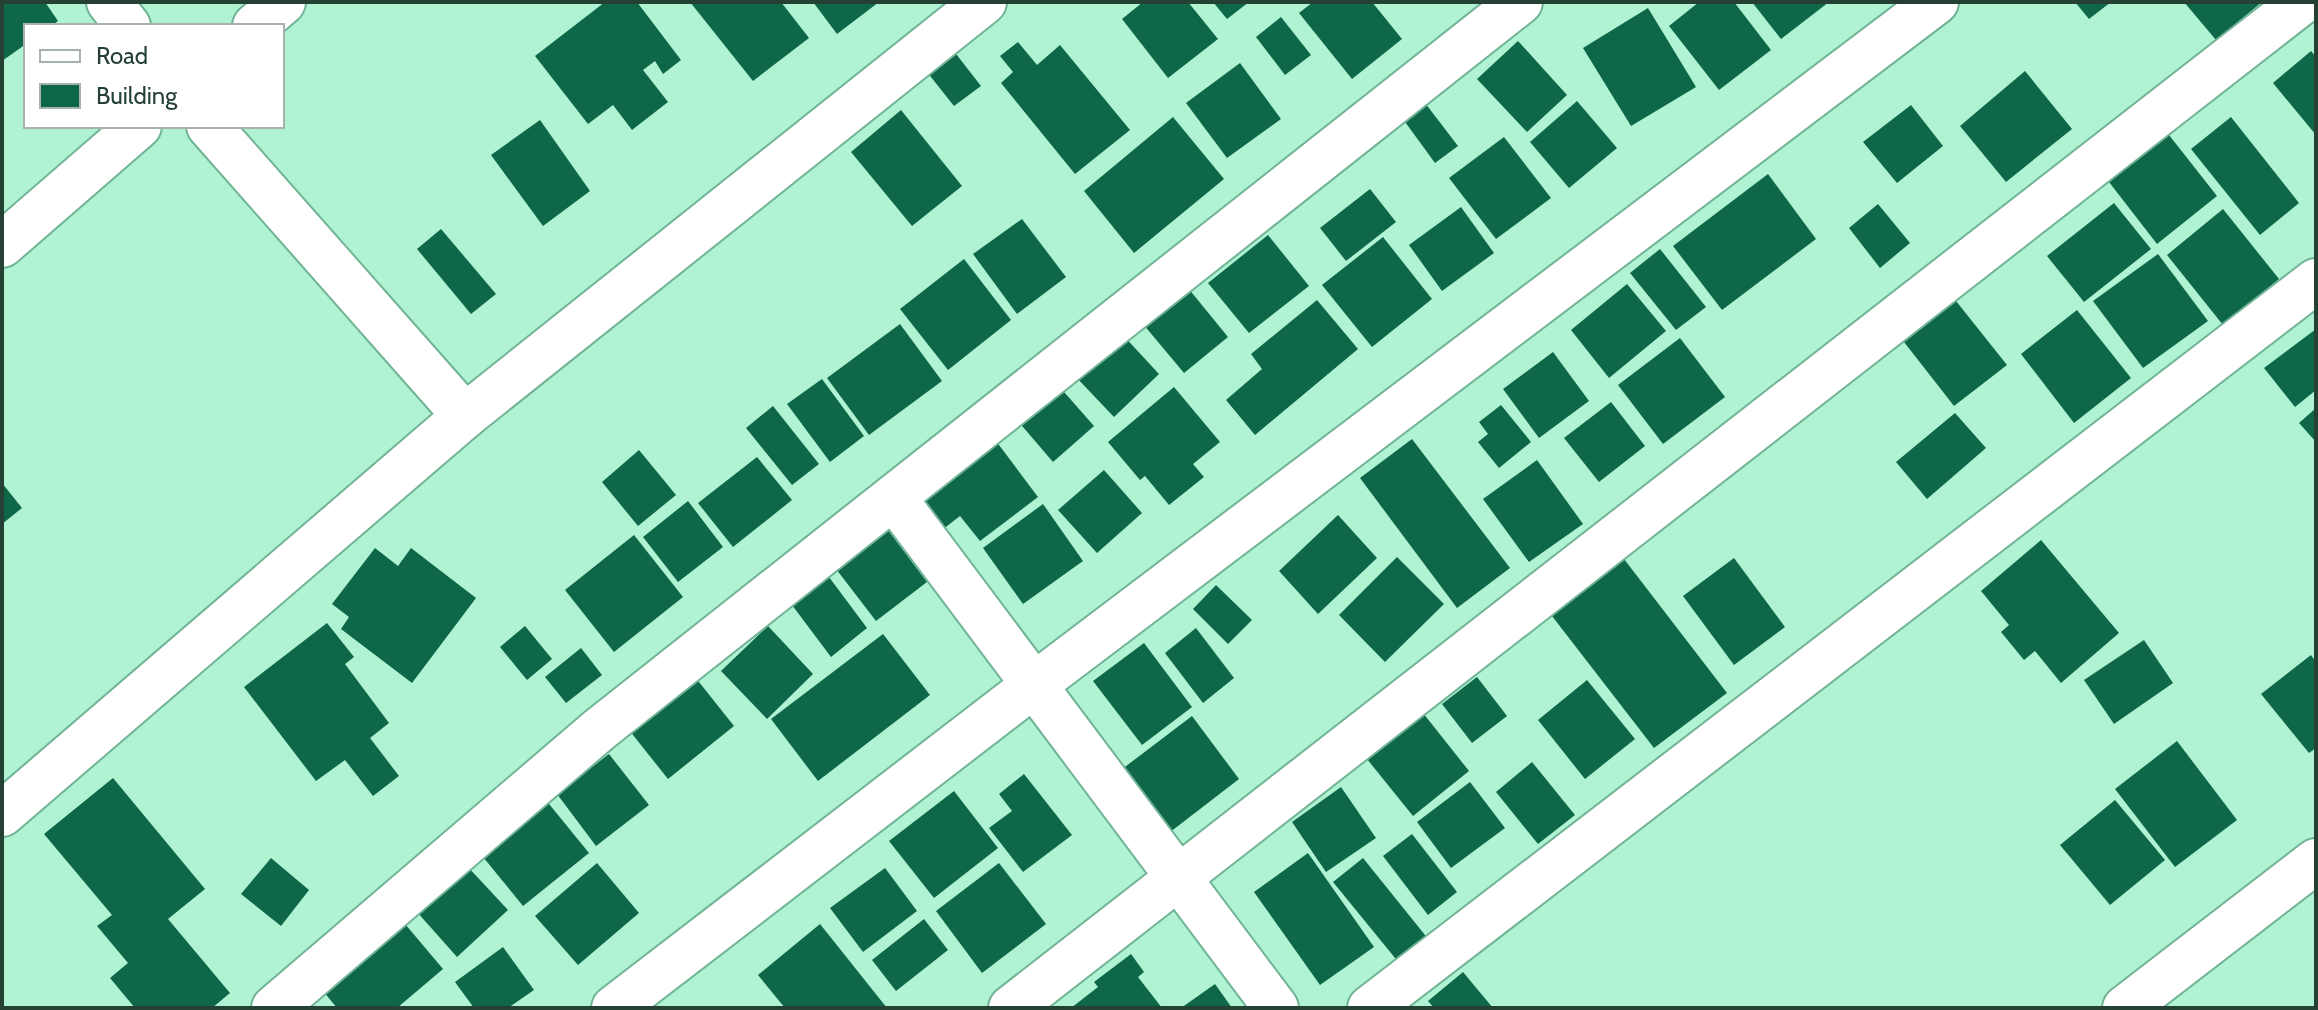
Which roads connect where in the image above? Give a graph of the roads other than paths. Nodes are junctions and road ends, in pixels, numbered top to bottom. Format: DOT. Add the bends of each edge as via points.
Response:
graph roads {
  1 [pos="109,2"];
  2 [pos="283,2"];
  3 [pos="984,2"];
  4 [pos="1520,2"];
  5 [pos="1936,2"];
  6 [pos="2302,2"];
  7 [pos="126,24"];
  8 [pos="257,24"];
  9 [pos="137,128"];
  10 [pos="211,128"];
  11 [pos="2,245"];
  12 [pos="2316,281"];
  13 [pos="465,416"];
  14 [pos="894,498"];
  15 [pos="1034,685"];
  16 [pos="2,814"];
  17 [pos="2316,861"];
  18 [pos="1177,877"];
  19 [pos="274,1008"];
  20 [pos="614,1008"];
  21 [pos="1011,1008"];
  22 [pos="1276,1008"];
  23 [pos="1370,1008"];
  24 [pos="2125,1008"];
  1 -- 7 [label="street"];
  2 -- 8 [label="street"];
  3 -- 13 [label="street"];
  4 -- 14 [label="street"];
  5 -- 15 [label="street"];
  6 -- 18 [label="street"];
  9 -- 11 [label="street"];
  10 -- 13 [label="street"];
  12 -- 23 [label="street"];
  13 -- 16 [label="street"];
  14 -- 15 [label="street"];
  14 -- 19 [label="street" via="600,729"];
  15 -- 18 [label="street"];
  15 -- 20 [label="street"];
  17 -- 24 [label="street"];
  18 -- 21 [label="street"];
  18 -- 22 [label="street"];
}
